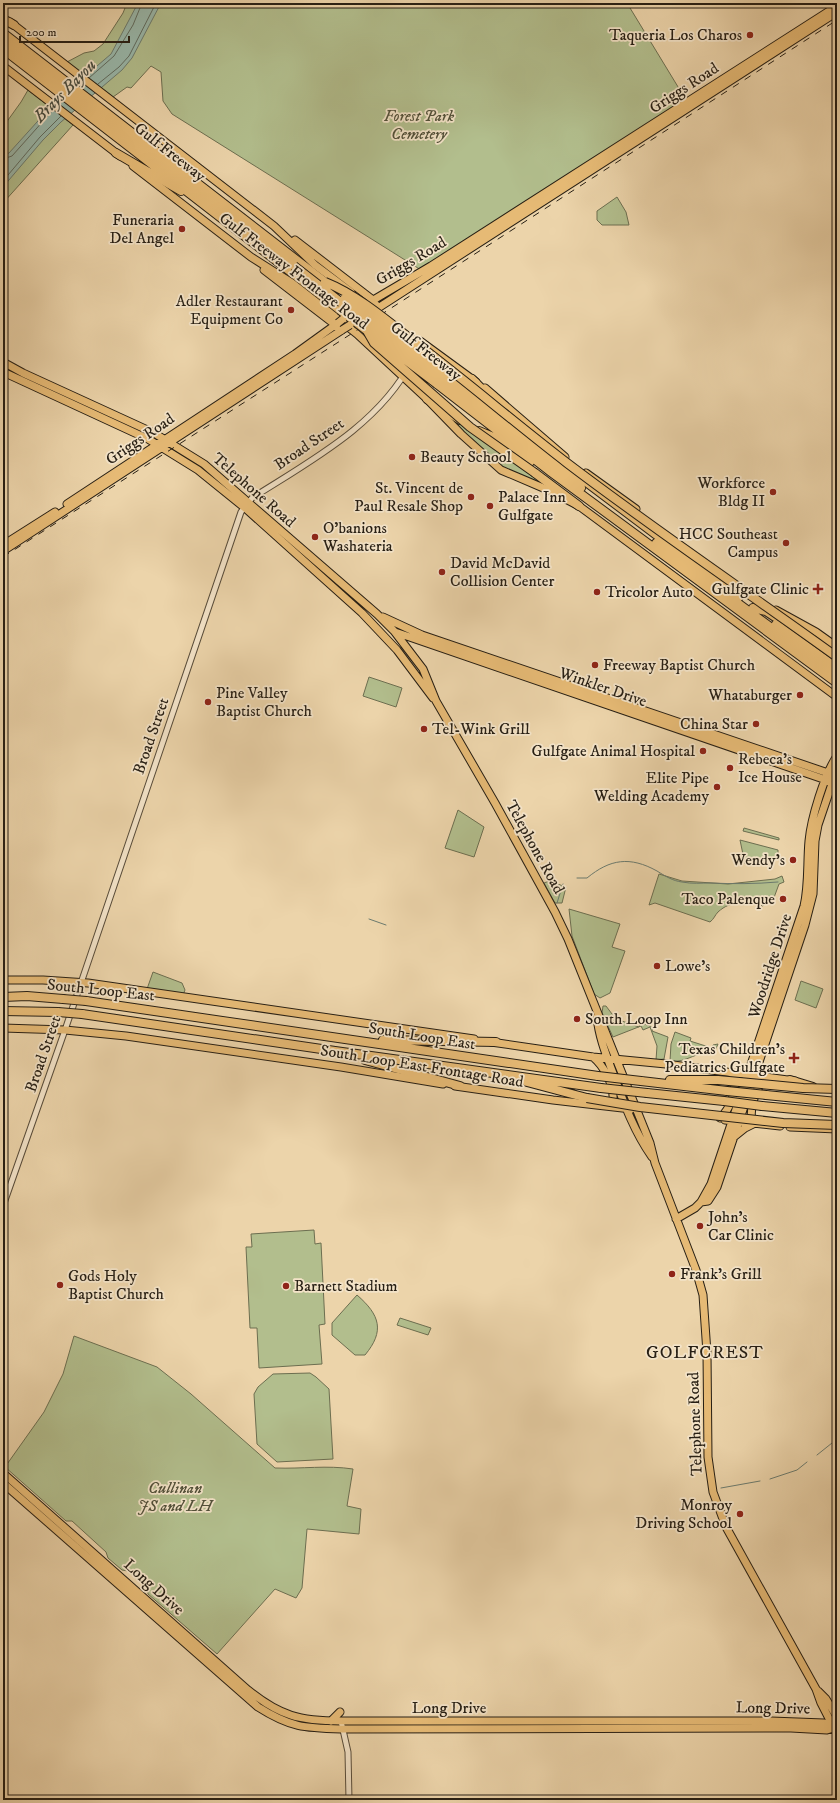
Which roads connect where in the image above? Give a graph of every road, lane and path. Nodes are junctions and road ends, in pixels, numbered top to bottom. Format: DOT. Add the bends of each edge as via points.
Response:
graph roads {
  1 [pos="837,7"];
  2 [pos="837,12"];
  3 [pos="3,17"];
  4 [pos="818,21"];
  5 [pos="14,24"];
  6 [pos="3,33"];
  7 [pos="3,40"];
  8 [pos="783,44"];
  9 [pos="3,49"];
  10 [pos="3,66"];
  11 [pos="50,77"];
  12 [pos="118,130"];
  13 [pos="116,153"];
  14 [pos="189,193"];
  15 [pos="278,230"];
  16 [pos="251,257"];
  17 [pos="294,266"];
  18 [pos="433,269"];
  19 [pos="325,282"];
  20 [pos="370,303"];
  21 [pos="375,310"];
  22 [pos="339,322"];
  23 [pos="366,329"];
  24 [pos="342,330"];
  25 [pos="422,343"];
  26 [pos="3,363"];
  27 [pos="3,372"];
  28 [pos="404,378"];
  29 [pos="472,379"];
  30 [pos="441,380"];
  31 [pos="427,400"];
  32 [pos="522,434"];
  33 [pos="168,441"];
  34 [pos="161,445"];
  35 [pos="551,472"];
  36 [pos="247,505"];
  37 [pos="579,506"];
  38 [pos="3,545"];
  39 [pos="3,551"];
  40 [pos="753,608"];
  41 [pos="362,613"];
  42 [pos="377,614"];
  43 [pos="394,631"];
  44 [pos="421,638"];
  45 [pos="837,647"];
  46 [pos="837,652"];
  47 [pos="837,657"];
  48 [pos="837,668"];
  49 [pos="837,676"];
  50 [pos="837,683"];
  51 [pos="837,695"];
  52 [pos="436,701"];
  53 [pos="722,740"];
  54 [pos="748,752"];
  55 [pos="766,752"];
  56 [pos="837,756"];
  57 [pos="775,758"];
  58 [pos="833,777"];
  59 [pos="3,980"];
  60 [pos="81,982"];
  61 [pos="3,997"];
  62 [pos="3,1012"];
  63 [pos="597,1012"];
  64 [pos="3,1028"];
  65 [pos="65,1030"];
  66 [pos="601,1036"];
  67 [pos="359,1041"];
  68 [pos="496,1042"];
  69 [pos="335,1051"];
  70 [pos="592,1057"];
  71 [pos="608,1059"];
  72 [pos="618,1060"];
  73 [pos="731,1073"];
  74 [pos="497,1074"];
  75 [pos="752,1074"];
  76 [pos="769,1076"];
  77 [pos="790,1080"];
  78 [pos="641,1081"];
  79 [pos="460,1086"];
  80 [pos="837,1088"];
  81 [pos="837,1093"];
  82 [pos="837,1102"];
  83 [pos="605,1106"];
  84 [pos="626,1109"];
  85 [pos="636,1110"];
  86 [pos="837,1113"];
  87 [pos="719,1120"];
  88 [pos="735,1122"];
  89 [pos="837,1122"];
  90 [pos="753,1124"];
  91 [pos="837,1126"];
  92 [pos="791,1127"];
  93 [pos="837,1129"];
  94 [pos="731,1136"];
  95 [pos="655,1163"];
  96 [pos="3,1206"];
  97 [pos="676,1219"];
  98 [pos="3,1473"];
  99 [pos="3,1483"];
  100 [pos="37,1503"];
  101 [pos="32,1508"];
  102 [pos="73,1539"];
  103 [pos="110,1567"];
  104 [pos="105,1572"];
  105 [pos="147,1599"];
  106 [pos="142,1606"];
  107 [pos="178,1632"];
  108 [pos="818,1691"];
  109 [pos="340,1712"];
  110 [pos="837,1717"];
  111 [pos="289,1719"];
  112 [pos="330,1721"];
  113 [pos="342,1725"];
  114 [pos="835,1727"];
  115 [pos="837,1734"];
  116 [pos="349,1800"];
  1 -- 4 [label="main road, Griggs Road"];
  2 -- 4 [label="main road, Griggs Road"];
  3 -- 5 [label="highway"];
  4 -- 8 [label="main road, Griggs Road"];
  4 -- 8 [label="main road, Griggs Road" via="800,36"];
  5 -- 15 [label="main road, Gulf Freeway Frontage Road"];
  6 -- 11 [label="highway, Gulf Freeway"];
  7 -- 11 [label="highway, Gulf Freeway"];
  8 -- 18 [label="main road, Griggs Road"];
  9 -- 11 [label="highway, Gulf Freeway"];
  10 -- 13 [label="main road, Gulf Freeway Frontage Road"];
  11 -- 12 [label="highway, Gulf Freeway"];
  12 -- 14 [label="highway, Gulf Freeway"];
  12 -- 17 [label="highway, Gulf Freeway"];
  13 -- 14 [label="highway" via="175,189"];
  13 -- 16 [label="main road, Gulf Freeway Frontage Road"];
  14 -- 17 [label="highway, Gulf Freeway"];
  15 -- 20 [label="main road" via="290,236"];
  15 -- 25 [label="main road, Gulf Freeway Frontage Road" via="315,265"];
  16 -- 22 [label="main road" via="268,273"];
  16 -- 28 [label="main road, Gulf Freeway Frontage Road" via="292,283 339,319"];
  17 -- 19 [label="highway, Gulf Freeway"];
  17 -- 23 [label="highway, Gulf Freeway, bridge"];
  17 -- 30 [label="highway, Gulf Freeway, bridge"];
  18 -- 20 [label="main road, Griggs Road"];
  18 -- 21 [label="main road, Griggs Road"];
  19 -- 30 [label="highway, Gulf Freeway, bridge"];
  19 -- 47 [label="highway, bridge" via="342,289 393,325 566,463"];
  20 -- 21 [label="main road"];
  20 -- 22 [label="main road, Griggs Road"];
  21 -- 24 [label="main road, Griggs Road, bridge"];
  22 -- 24 [label="main road"];
  22 -- 33 [label="main road, Griggs Road"];
  23 -- 30 [label="highway, Gulf Freeway, bridge"];
  23 -- 37 [label="highway, bridge" via="374,343 470,427"];
  24 -- 33 [label="main road, Griggs Road"];
  25 -- 28 [label="street, Broad Street"];
  25 -- 29 [label="main road, Gulf Freeway Frontage Road"];
  26 -- 33 [label="main road, Telephone Road"];
  27 -- 34 [label="main road, Telephone Road"];
  28 -- 31 [label="main road, Gulf Freeway Frontage Road"];
  28 -- 36 [label="street, Broad Street" via="344,440 252,498"];
  29 -- 32 [label="highway" via="518,425"];
  29 -- 45 [label="main road, Gulf Freeway Frontage Road" via="492,393 565,457 672,536 758,598"];
  30 -- 32 [label="highway, Gulf Freeway"];
  30 -- 35 [label="highway, Gulf Freeway"];
  30 -- 49 [label="highway, Gulf Freeway" via="612,511"];
  31 -- 35 [label="highway" via="445,413 493,437 537,467"];
  31 -- 37 [label="main road, Gulf Freeway Frontage Road" via="500,470"];
  32 -- 40 [label="highway, Gulf Freeway"];
  33 -- 34 [label="main road, Griggs Road"];
  33 -- 36 [label="main road, Telephone Road" via="204,464"];
  34 -- 36 [label="main road, Telephone Road"];
  34 -- 38 [label="main road, Griggs Road"];
  34 -- 39 [label="main road, Griggs Road"];
  35 -- 50 [label="highway, Gulf Freeway"];
  36 -- 41 [label="main road, Telephone Road"];
  36 -- 42 [label="main road, Telephone Road"];
  36 -- 60 [label="street, Broad Street" via="235,527"];
  37 -- 51 [label="main road, Gulf Freeway Frontage Road"];
  40 -- 46 [label="highway" via="766,611"];
  40 -- 48 [label="highway, Gulf Freeway"];
  41 -- 43 [label="main road, Winkler Drive"];
  41 -- 52 [label="main road, Telephone Road" via="397,650"];
  42 -- 43 [label="main road, Telephone Road"];
  42 -- 44 [label="main road, Winkler Drive"];
  43 -- 44 [label="main road, Winkler Drive"];
  43 -- 52 [label="main road, Telephone Road" via="423,669"];
  44 -- 53 [label="main road, Winkler Drive"];
  52 -- 63 [label="main road, Telephone Road" via="555,912"];
  53 -- 54 [label="main road, Winkler Drive"];
  53 -- 55 [label="main road, Winkler Drive"];
  54 -- 55 [label="main road"];
  54 -- 57 [label="main road, Winkler Drive"];
  55 -- 57 [label="main road, Winkler Drive"];
  56 -- 58 [label="main road, Woodridge Drive"];
  57 -- 58 [label="main road, Winkler Drive"];
  58 -- 75 [label="main road, Woodridge Drive" via="817,831 813,894"];
  59 -- 60 [label="main road, South Loop East Frontage Road"];
  60 -- 65 [label="street, Broad Street"];
  60 -- 68 [label="main road, South Loop East Frontage Road"];
  61 -- 67 [label="highway, South Loop East, bridge" via="27,996 86,1001"];
  62 -- 69 [label="highway, South Loop East, bridge" via="82,1014"];
  63 -- 66 [label="main road, Telephone Road"];
  63 -- 72 [label="main road, Telephone Road"];
  64 -- 65 [label="main road, South Loop East Frontage Road"];
  65 -- 79 [label="main road, South Loop East Frontage Road" via="159,1040"];
  65 -- 96 [label="street, Broad Street"];
  66 -- 70 [label="main road" via="600,1047"];
  66 -- 71 [label="main road, Telephone Road"];
  67 -- 68 [label="highway"];
  67 -- 78 [label="highway, South Loop East, bridge"];
  68 -- 70 [label="main road, South Loop East Frontage Road"];
  69 -- 74 [label="highway, South Loop East"];
  69 -- 79 [label="highway"];
  70 -- 71 [label="main road, South Loop East Frontage Road"];
  70 -- 83 [label="main road" via="602,1066 613,1094 611,1101"];
  71 -- 72 [label="main road, South Loop East Frontage Road"];
  71 -- 84 [label="main road, Telephone Road"];
  72 -- 73 [label="main road, South Loop East Frontage Road"];
  72 -- 85 [label="main road, Telephone Road"];
  73 -- 75 [label="main road, South Loop East Frontage Road"];
  73 -- 87 [label="main road" via="734,1084 730,1107"];
  74 -- 86 [label="highway, South Loop East, bridge"];
  74 -- 91 [label="highway, bridge" via="587,1098 783,1123"];
  75 -- 76 [label="main road, South Loop East Frontage Road"];
  75 -- 88 [label="main road, Woodridge Drive"];
  76 -- 77 [label="main road, South Loop East Frontage Road"];
  76 -- 90 [label="main road" via="758,1086 750,1117"];
  77 -- 80 [label="main road, South Loop East Frontage Road"];
  77 -- 81 [label="highway"];
  78 -- 80 [label="highway, bridge" via="696,1079 796,1088"];
  78 -- 82 [label="highway, South Loop East, bridge"];
  79 -- 83 [label="main road, South Loop East Frontage Road"];
  83 -- 84 [label="main road, South Loop East Frontage Road"];
  84 -- 85 [label="main road, South Loop East Frontage Road"];
  84 -- 95 [label="main road, Telephone Road" via="638,1138"];
  85 -- 87 [label="main road, South Loop East Frontage Road"];
  85 -- 95 [label="main road, Telephone Road" via="650,1143"];
  87 -- 88 [label="main road, South Loop East Frontage Road"];
  87 -- 94 [label="main road"];
  88 -- 90 [label="main road, South Loop East Frontage Road"];
  88 -- 94 [label="main road, Woodridge Drive"];
  89 -- 92 [label="highway"];
  90 -- 92 [label="main road, South Loop East Frontage Road"];
  90 -- 94 [label="main road"];
  92 -- 93 [label="main road, South Loop East Frontage Road"];
  94 -- 97 [label="main road, Woodridge Drive" via="701,1202"];
  95 -- 97 [label="main road, Telephone Road"];
  97 -- 108 [label="main road, Telephone Road" via="703,1295 708,1457 713,1492 726,1527"];
  98 -- 100 [label="main road, Long Drive"];
  99 -- 101 [label="main road, Long Drive"];
  100 -- 101 [label="main road"];
  100 -- 102 [label="main road, Long Drive"];
  101 -- 102 [label="main road, Long Drive"];
  102 -- 103 [label="main road, Long Drive"];
  102 -- 104 [label="main road, Long Drive"];
  103 -- 104 [label="main road"];
  103 -- 105 [label="main road, Long Drive"];
  104 -- 106 [label="main road, Long Drive"];
  105 -- 106 [label="main road"];
  105 -- 107 [label="main road, Long Drive"];
  106 -- 107 [label="main road, Long Drive"];
  107 -- 111 [label="main road, Long Drive" via="258,1707 272,1716"];
  108 -- 110 [label="main road, Telephone Road"];
  108 -- 114 [label="main road, Telephone Road" via="821,1703"];
  109 -- 112 [label="main road"];
  111 -- 112 [label="main road, Long Drive"];
  111 -- 113 [label="main road, Long Drive" via="308,1728"];
  112 -- 113 [label="main road, Long Drive"];
  113 -- 114 [label="main road, Long Drive" via="771,1724 828,1730"];
  113 -- 116 [label="street" via="348,1752"];
  114 -- 115 [label="main road, Telephone Road"];
}
